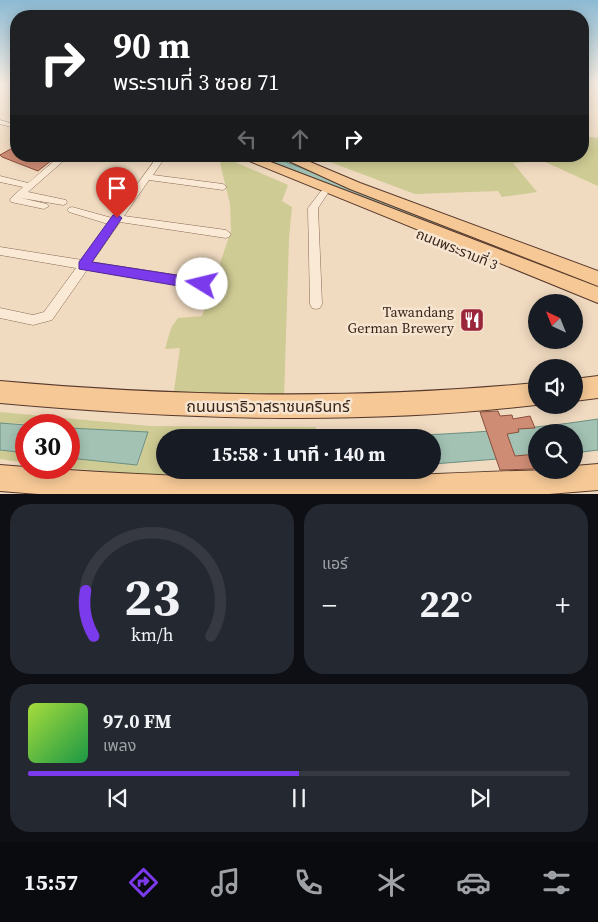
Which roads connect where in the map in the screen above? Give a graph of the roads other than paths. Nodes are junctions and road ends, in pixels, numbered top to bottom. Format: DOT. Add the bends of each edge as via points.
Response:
graph roads {
  1 [pos="58,162"];
  2 [pos="157,162"];
  3 [pos="257,162"];
  4 [pos="299,162"];
  5 [pos="327,173"];
  6 [pos="146,177"];
  7 [pos="0,179"];
  8 [pos="29,186"];
  9 [pos="223,187"];
  10 [pos="321,190"];
  11 [pos="17,197"];
  12 [pos="63,202"];
  13 [pos="380,202"];
  14 [pos="44,206"];
  15 [pos="72,210"];
  16 [pos="115,220"];
  17 [pos="226,234"];
  18 [pos="0,250"];
  19 [pos="83,266"];
  20 [pos="598,270"];
  21 [pos="598,279"];
  22 [pos="202,284"];
  23 [pos="598,295"];
  24 [pos="316,304"];
  25 [pos="598,307"];
  26 [pos="0,313"];
  27 [pos="598,387"];
  28 [pos="583,389"];
  29 [pos="0,392"];
  30 [pos="528,395"];
  31 [pos="598,477"];
  32 [pos="0,478"];
  33 [pos="154,492"];
  34 [pos="449,492"];
  1 -- 8 [label="street"];
  2 -- 6 [label="street"];
  3 -- 10 [label="main road, ถนนพระรามที่ 3"];
  4 -- 5 [label="main road, ถนนพระรามที่ 3"];
  5 -- 13 [label="main road, ถนนพระรามที่ 3"];
  5 -- 20 [label="main road, ถนนพระรามที่ 3" via="340,174"];
  6 -- 9 [label="street"];
  6 -- 16 [label="street"];
  7 -- 8 [label="street"];
  8 -- 11 [label="street"];
  10 -- 13 [label="main road, ถนนพระรามที่ 3" via="327,188"];
  10 -- 24 [label="street" via="313,208"];
  10 -- 25 [label="main road, ถนนพระรามที่ 3"];
  11 -- 12 [label="street"];
  11 -- 14 [label="street"];
  13 -- 21 [label="main road, ถนนพระรามที่ 3"];
  13 -- 23 [label="main road, ถนนพระรามที่ 3"];
  15 -- 16 [label="street"];
  16 -- 17 [label="street"];
  16 -- 19 [label="street"];
  18 -- 19 [label="street"];
  19 -- 22 [label="street"];
  19 -- 26 [label="street" via="48,316 33,320"];
  27 -- 28 [label="main road"];
  29 -- 30 [label="main road, ถนนนราธิวาสราชนครินทร์" via="116,402 303,409"];
  31 -- 34 [label="main road"];
  32 -- 33 [label="main road"];
  33 -- 34 [label="main road"];
}
